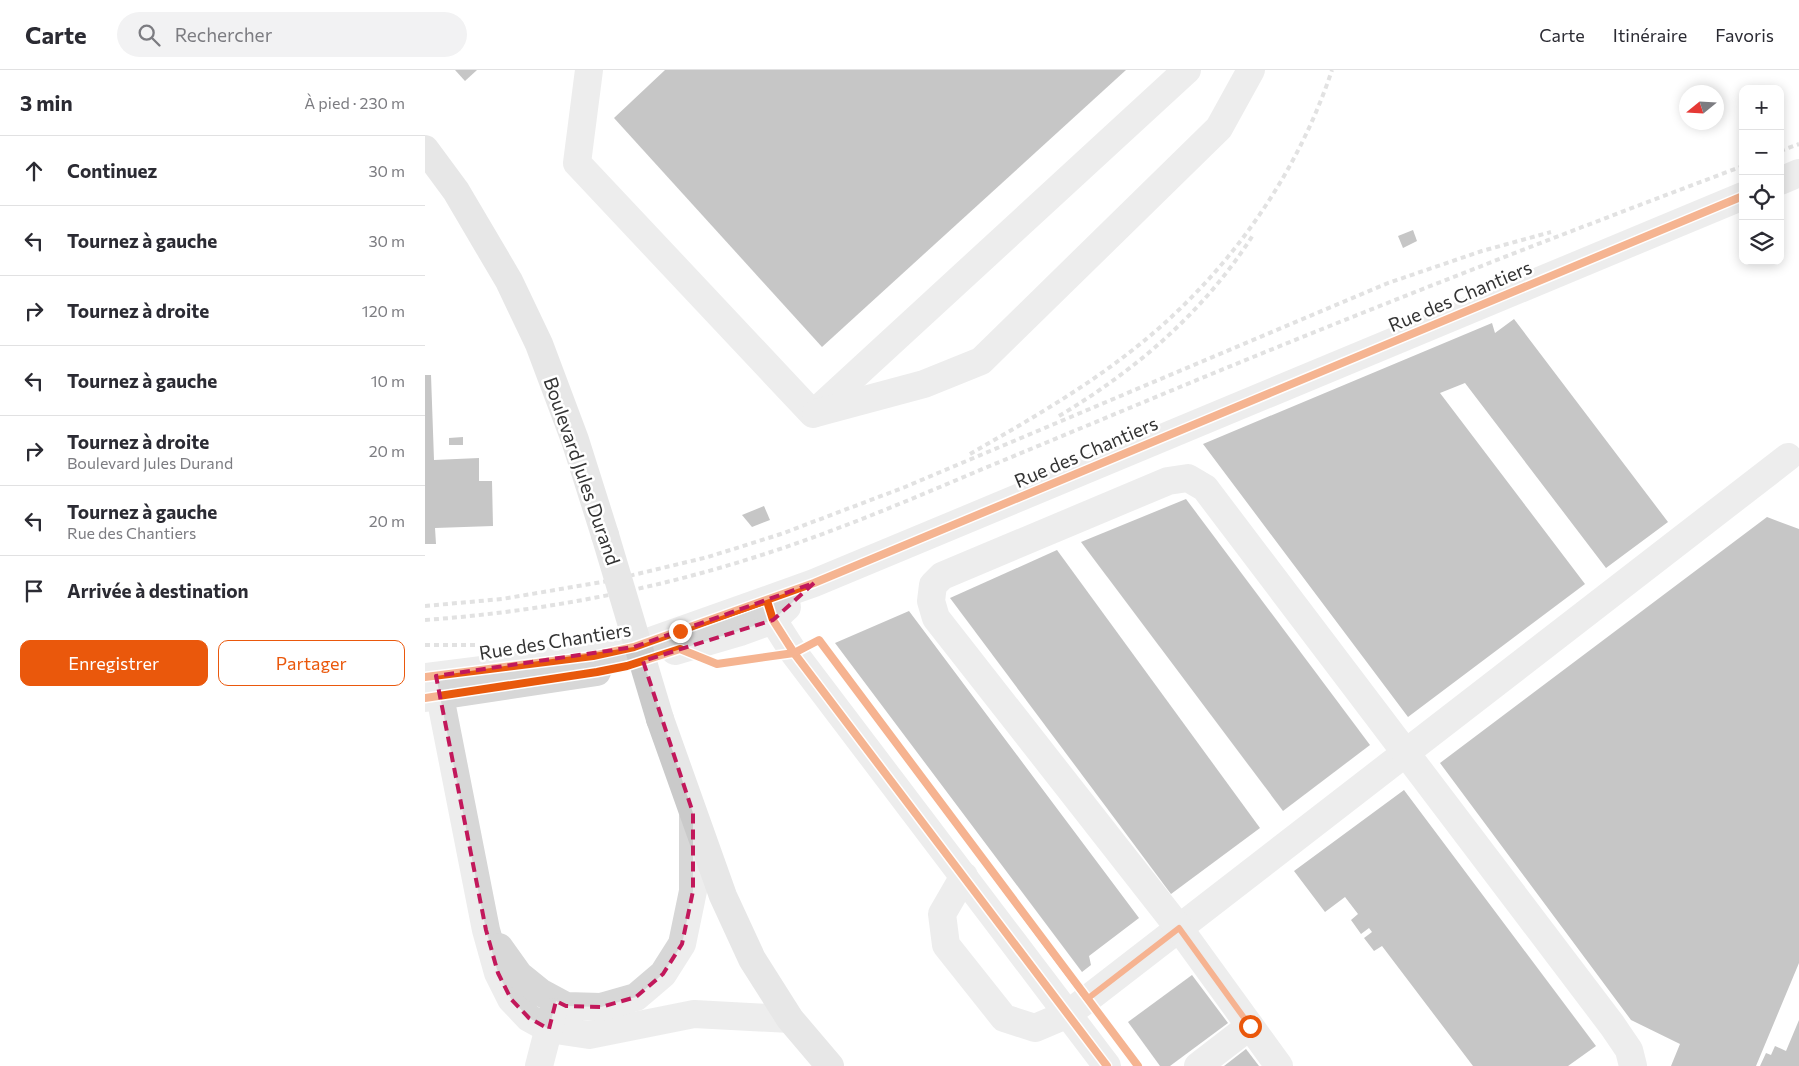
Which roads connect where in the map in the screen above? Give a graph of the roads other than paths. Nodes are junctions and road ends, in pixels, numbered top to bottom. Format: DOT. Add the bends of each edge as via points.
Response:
graph roads {
  1 [pos="589,70"];
  2 [pos="1187,70"];
  3 [pos="1251,70"];
  4 [pos="430,164"];
  5 [pos="1799,173"];
  6 [pos="1784,179"];
  7 [pos="1739,198"];
  8 [pos="813,414"];
  9 [pos="1788,457"];
  10 [pos="770,610"];
  11 [pos="431,687"];
  12 [pos="1405,753"];
  13 [pos="693,813"];
  14 [pos="964,876"];
  15 [pos="1179,928"];
  16 [pos="486,930"];
  17 [pos="556,1001"];
  18 [pos="1067,1014"];
  19 [pos="790,1019"];
  20 [pos="1250,1026"];
  21 [pos="549,1029"];
  22 [pos="1102,1062"];
  23 [pos="539,1066"];
  24 [pos="830,1066"];
  25 [pos="1198,1066"];
  26 [pos="1279,1066"];
  27 [pos="1633,1066"];
  1 -- 8 [label="street" via="577,162"];
  2 -- 8 [label="street"];
  3 -- 8 [label="street" via="1219,128 981,361 924,384"];
  4 -- 13 [label="main road, Boulevard Jules Durand, bridge" via="456,191 509,281 539,344 575,440 660,719"];
  5 -- 6 [label="street"];
  7 -- 10 [label="street, Rue des Chantiers" via="814,583"];
  9 -- 12 [label="street"];
  10 -- 11 [label="street, Rue des Chantiers" via="633,647"];
  10 -- 14 [label="street" via="795,653"];
  11 -- 16 [label="street, Boulevard Jules Durand"];
  12 -- 15 [label="street"];
  12 -- 15 [label="street" via="1205,488 1188,478 1168,481 942,576 933,585 931,602 936,618"];
  12 -- 27 [label="street" via="1612,1025 1629,1050"];
  13 -- 17 [label="street, Boulevard Jules Durand" via="693,890 682,944 663,974 636,996 601,1007 567,1006"];
  13 -- 19 [label="main road, Boulevard Jules Durand" via="723,896 752,958"];
  14 -- 18 [label="street"];
  14 -- 18 [label="street" via="942,914 946,945 1004,1018 1035,1028"];
  15 -- 18 [label="street"];
  15 -- 20 [label="street"];
  16 -- 17 [label="street, Boulevard Jules Durand" via="519,975"];
  16 -- 21 [label="street, Boulevard Jules Durand" via="498,973 511,999 529,1018"];
  17 -- 21 [label="street"];
  18 -- 22 [label="street"];
  19 -- 21 [label="street, Boulevard Jules Durand" via="694,1014 589,1035"];
  19 -- 24 [label="main road, Boulevard Jules Durand"];
  20 -- 25 [label="street"];
  20 -- 26 [label="street"];
  21 -- 23 [label="street"];
}
